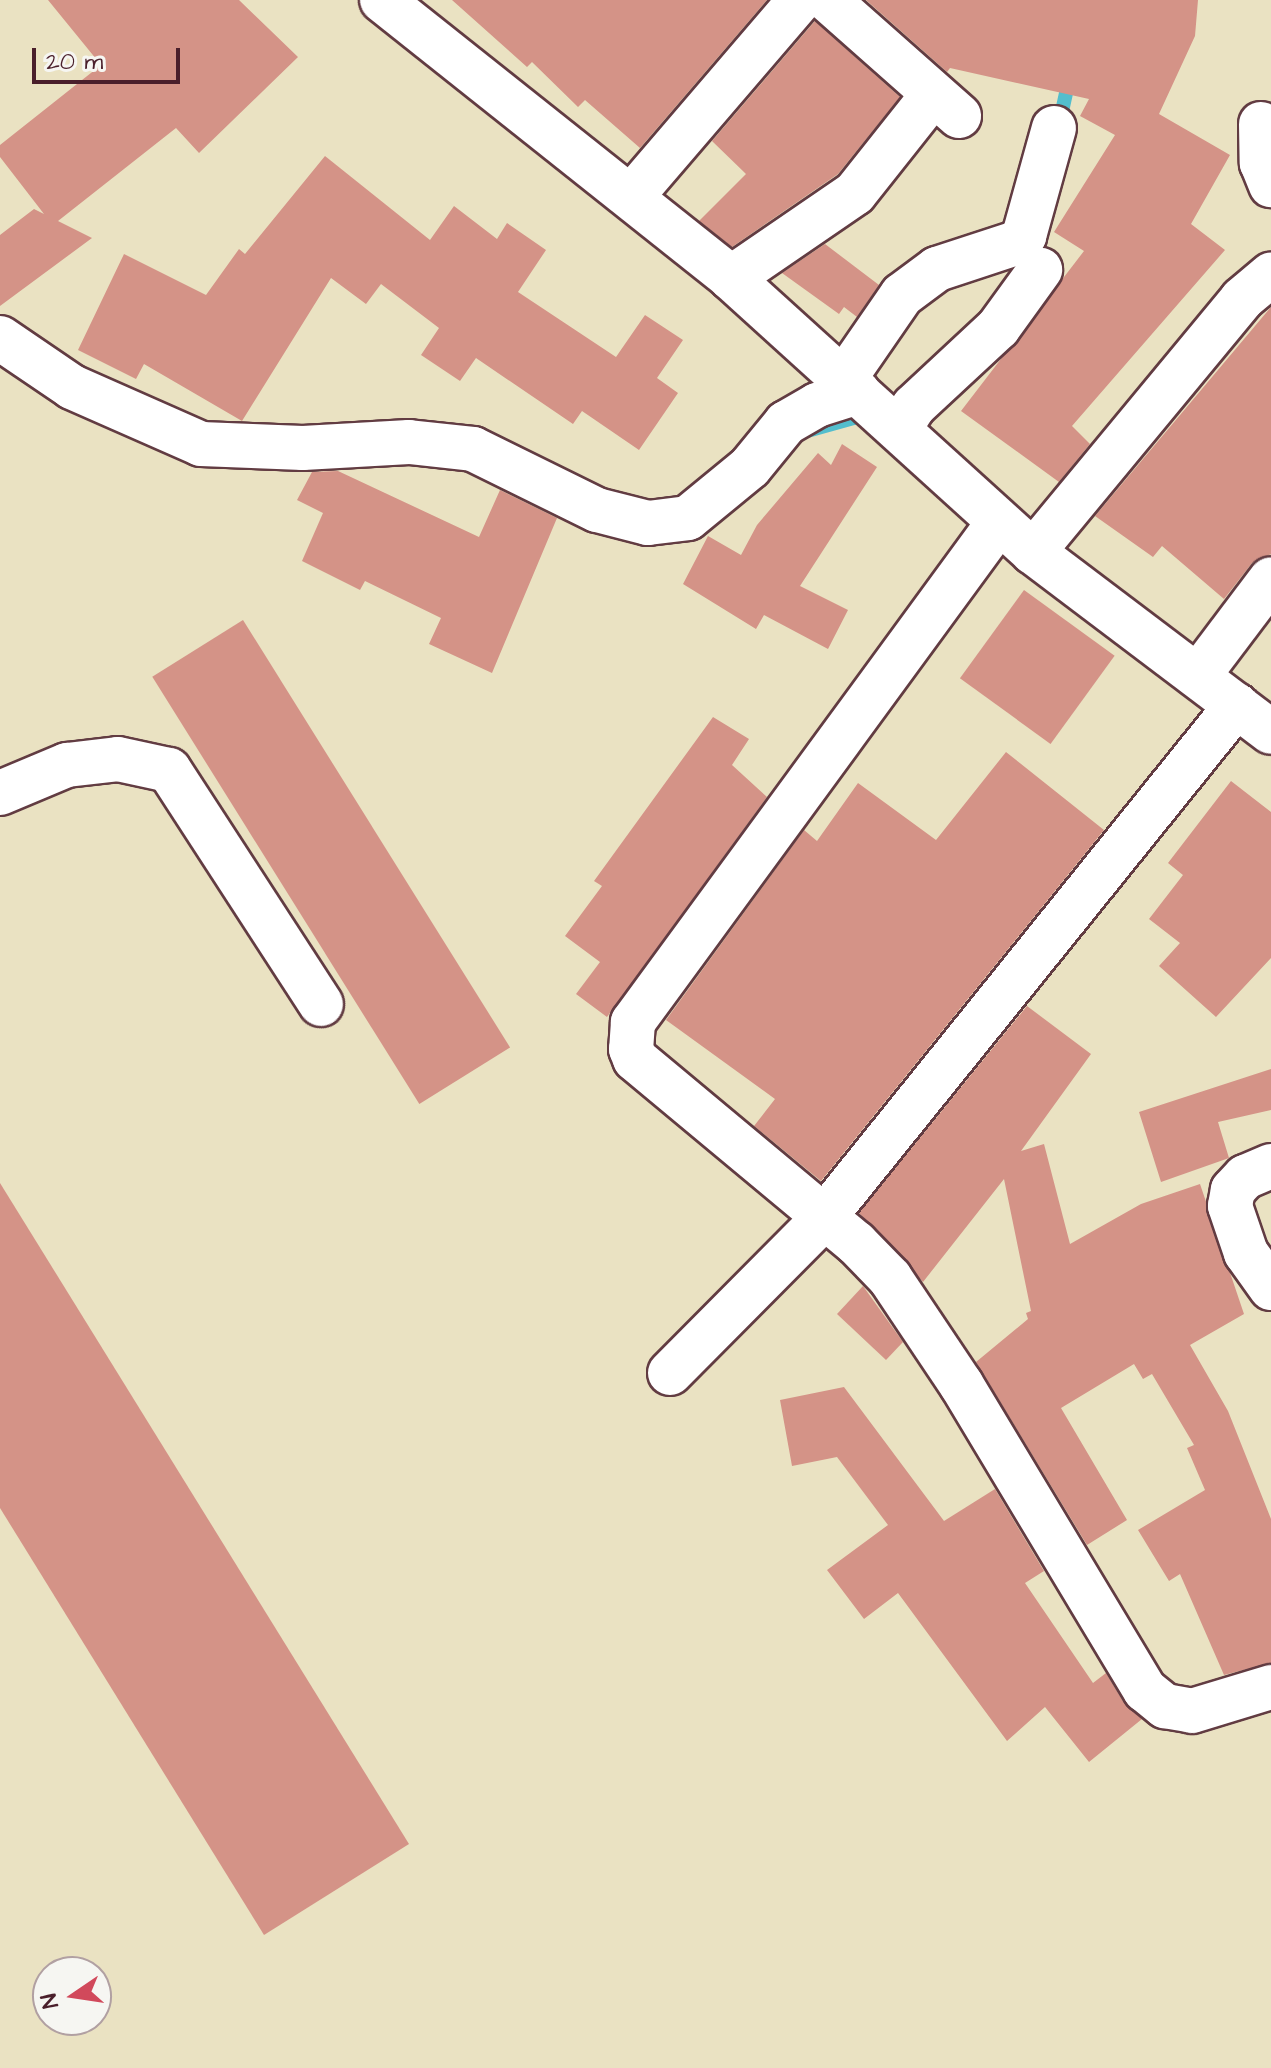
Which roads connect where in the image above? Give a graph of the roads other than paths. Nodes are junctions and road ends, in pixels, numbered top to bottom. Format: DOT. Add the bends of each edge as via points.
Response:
graph roads {
  1 [pos="382,0"];
  2 [pos="800,0"];
  3 [pos="828,0"];
  4 [pos="1261,124"];
  5 [pos="1054,128"];
  6 [pos="1271,185"];
  7 [pos="631,197"];
  8 [pos="1040,270"];
  9 [pos="1271,275"];
  10 [pos="731,278"];
  11 [pos="0,338"];
  12 [pos="851,386"];
  13 [pos="899,429"];
  14 [pos="999,522"];
  15 [pos="1033,552"];
  16 [pos="1271,579"];
  17 [pos="1198,676"];
  18 [pos="1237,705"];
  19 [pos="1271,732"];
  20 [pos="0,793"];
  21 [pos="321,1004"];
  22 [pos="1271,1166"];
  23 [pos="822,1220"];
  24 [pos="1271,1288"];
  25 [pos="670,1373"];
  26 [pos="1271,1687"];
  1 -- 7 [label="street"];
  2 -- 7 [label="street"];
  3 -- 10 [label="street" via="945,106 855,193"];
  4 -- 6 [label="street" via="1262,163"];
  5 -- 12 [label="street" via="1024,236 937,269 902,295"];
  7 -- 10 [label="street"];
  8 -- 13 [label="street" via="998,328 914,406"];
  9 -- 15 [label="street" via="1242,299"];
  10 -- 12 [label="street"];
  11 -- 12 [label="street" via="72,387 201,444 303,448 409,442 473,449 597,510 648,523 688,518 750,467 786,423"];
  12 -- 13 [label="street"];
  13 -- 14 [label="street"];
  14 -- 15 [label="street"];
  14 -- 23 [label="street" via="630,1030 635,1059"];
  15 -- 17 [label="street"];
  16 -- 17 [label="street"];
  17 -- 18 [label="street"];
  18 -- 19 [label="street"];
  18 -- 23 [label="street"];
  20 -- 21 [label="street" via="67,765 118,759 169,770"];
  22 -- 24 [label="street" via="1245,1177 1233,1190 1230,1206 1246,1253"];
  23 -- 25 [label="street"];
  23 -- 26 [label="street" via="856,1243 890,1278 961,1384 1145,1690 1165,1706 1192,1711"];
}
